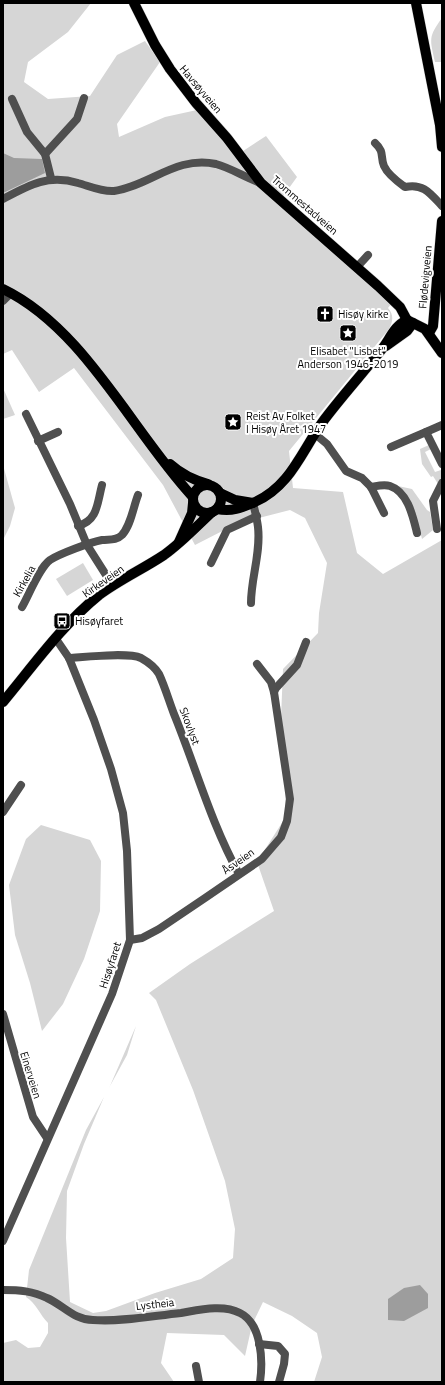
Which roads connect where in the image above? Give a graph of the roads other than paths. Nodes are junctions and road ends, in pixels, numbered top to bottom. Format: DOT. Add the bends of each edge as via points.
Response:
graph roads {
  1 [pos="134,3"];
  2 [pos="416,3"];
  3 [pos="84,98"];
  4 [pos="12,99"];
  5 [pos="442,142"];
  6 [pos="375,143"];
  7 [pos="442,147"];
  8 [pos="45,154"];
  9 [pos="51,178"];
  10 [pos="261,183"];
  11 [pos="3,198"];
  12 [pos="442,206"];
  13 [pos="442,221"];
  14 [pos="441,254"];
  15 [pos="368,255"];
  16 [pos="357,267"];
  17 [pos="7,291"];
  18 [pos="3,301"];
  19 [pos="410,322"];
  20 [pos="429,333"];
  21 [pos="442,353"];
  22 [pos="26,414"];
  23 [pos="442,425"];
  24 [pos="58,432"];
  25 [pos="426,432"];
  26 [pos="315,434"];
  27 [pos="38,441"];
  28 [pos="391,447"];
  29 [pos="153,449"];
  30 [pos="442,464"];
  31 [pos="208,484"];
  32 [pos="442,484"];
  33 [pos="102,485"];
  34 [pos="371,487"];
  35 [pos="220,493"];
  36 [pos="138,495"];
  37 [pos="193,500"];
  38 [pos="253,503"];
  39 [pos="214,511"];
  40 [pos="384,513"];
  41 [pos="256,516"];
  42 [pos="78,526"];
  43 [pos="437,529"];
  44 [pos="417,533"];
  45 [pos="178,544"];
  46 [pos="87,545"];
  47 [pos="211,563"];
  48 [pos="113,586"];
  49 [pos="251,603"];
  50 [pos="22,607"];
  51 [pos="56,639"];
  52 [pos="306,642"];
  53 [pos="69,658"];
  54 [pos="257,664"];
  55 [pos="274,692"];
  56 [pos="3,702"];
  57 [pos="21,785"];
  58 [pos="3,812"];
  59 [pos="239,874"];
  60 [pos="130,940"];
  61 [pos="3,1014"];
  62 [pos="47,1138"];
  63 [pos="3,1241"];
  64 [pos="3,1290"];
  65 [pos="259,1344"];
  66 [pos="196,1366"];
  67 [pos="199,1382"];
  68 [pos="260,1382"];
  69 [pos="279,1382"];
  1 -- 10 [label="main road, Havsøyveien" via="170,69"];
  2 -- 5 [label="main road"];
  3 -- 8 [label="street" via="77,119"];
  4 -- 8 [label="street" via="27,132"];
  5 -- 7 [label="main road"];
  6 -- 12 [label="street" via="382,152 386,170 397,181 405,187 414,185 425,189"];
  8 -- 9 [label="street"];
  9 -- 10 [label="street, Trommestadveien" via="113,191 170,169 194,163 216,164"];
  9 -- 11 [label="street"];
  10 -- 16 [label="main road, Trommestadveien"];
  13 -- 14 [label="main road, Flødevigveien"];
  14 -- 20 [label="main road, Flødevigveien" via="433,326"];
  15 -- 16 [label="street"];
  16 -- 19 [label="main road, Trommestadveien" via="400,307"];
  17 -- 18 [label="street"];
  17 -- 29 [label="main road" via="48,318 78,349"];
  19 -- 20 [label="main road"];
  19 -- 26 [label="main road" via="401,323 392,332 383,348 333,408"];
  20 -- 21 [label="main road"];
  22 -- 27 [label="street"];
  23 -- 25 [label="street"];
  24 -- 27 [label="street"];
  25 -- 28 [label="street"];
  25 -- 30 [label="street"];
  26 -- 34 [label="street" via="327,444 346,471 362,478"];
  26 -- 38 [label="main road" via="282,483"];
  27 -- 42 [label="street" via="70,504"];
  29 -- 31 [label="main road" via="179,472 195,481"];
  29 -- 37 [label="main road"];
  31 -- 35 [label="main road"];
  31 -- 37 [label="main road" via="199,486"];
  32 -- 43 [label="street" via="433,501"];
  33 -- 42 [label="street" via="93,518"];
  34 -- 40 [label="street"];
  34 -- 44 [label="street" via="390,486 399,492 412,511"];
  35 -- 38 [label="main road" via="235,500"];
  35 -- 39 [label="main road" via="221,502"];
  36 -- 46 [label="street, Kirkelia" via="127,527 121,536"];
  37 -- 39 [label="main road" via="198,510 207,513"];
  37 -- 45 [label="main road, Kirkeveien" via="192,514"];
  38 -- 39 [label="main road" via="237,510"];
  38 -- 41 [label="street"];
  39 -- 45 [label="main road, Kirkeveien"];
  41 -- 47 [label="street" via="227,530"];
  41 -- 49 [label="street" via="257,552"];
  42 -- 46 [label="street"];
  45 -- 48 [label="main road, Kirkeveien"];
  46 -- 48 [label="street"];
  46 -- 50 [label="street, Kirkelia" via="51,560"];
  48 -- 51 [label="main road, Kirkeveien" via="87,607"];
  51 -- 53 [label="street, Hisøyfaret"];
  51 -- 56 [label="main road, Kirkeveien"];
  52 -- 55 [label="street" via="296,665"];
  53 -- 59 [label="street, Skovlyst" via="139,657 158,673 224,848"];
  53 -- 60 [label="street, Hisøyfaret" via="94,720 123,813"];
  54 -- 55 [label="street, Åsveien" via="271,682"];
  55 -- 59 [label="street, Åsveien" via="290,799 287,821 281,837 262,859"];
  57 -- 58 [label="street"];
  59 -- 60 [label="street, Åsveien" via="159,929 142,938"];
  60 -- 62 [label="street, Hisøyfaret" via="112,994"];
  61 -- 62 [label="street, Einerveien" via="33,1117"];
  62 -- 63 [label="street, Hisøyfaret"];
  64 -- 65 [label="street, Lystheia" via="34,1292 49,1298 70,1314 92,1320 146,1317 208,1309 234,1310 246,1316 253,1324"];
  65 -- 68 [label="street, Lystheia"];
  65 -- 69 [label="street" via="278,1346 285,1354"];
  66 -- 67 [label="street"];
}
